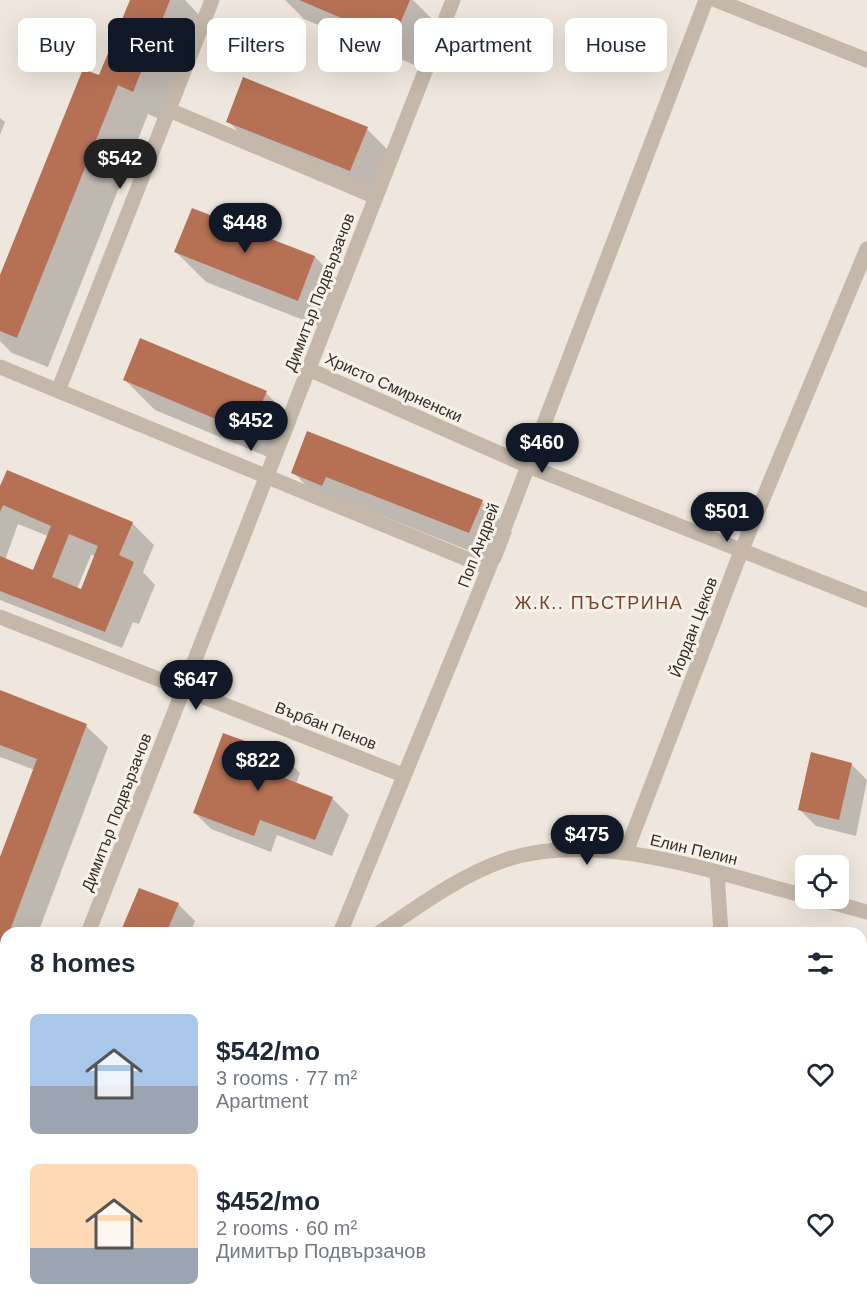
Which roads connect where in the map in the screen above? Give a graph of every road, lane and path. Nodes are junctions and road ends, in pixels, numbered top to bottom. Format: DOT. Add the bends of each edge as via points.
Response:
graph roads {
  1 [pos="212,0"];
  2 [pos="453,0"];
  3 [pos="706,0"];
  4 [pos="716,0"];
  5 [pos="867,60"];
  6 [pos="169,110"];
  7 [pos="376,197"];
  8 [pos="867,249"];
  9 [pos="0,367"];
  10 [pos="308,369"];
  11 [pos="58,391"];
  12 [pos="528,466"];
  13 [pos="266,476"];
  14 [pos="742,549"];
  15 [pos="489,568"];
  16 [pos="867,600"];
  17 [pos="0,617"];
  18 [pos="183,689"];
  19 [pos="404,774"];
  20 [pos="626,852"];
  21 [pos="717,873"];
  22 [pos="795,893"];
  23 [pos="849,907"];
  24 [pos="867,912"];
  25 [pos="90,927"];
  26 [pos="342,927"];
  27 [pos="388,927"];
  28 [pos="721,927"];
  1 -- 6 [label="street"];
  2 -- 7 [label="street, Димитър Подвързачов"];
  3 -- 12 [label="street, Поп Андрей"];
  4 -- 5 [label="street"];
  6 -- 7 [label="street"];
  6 -- 11 [label="street"];
  7 -- 10 [label="street, Димитър Подвързачов"];
  8 -- 14 [label="street, Йордан Цеков"];
  9 -- 11 [label="street"];
  10 -- 12 [label="street, Христо Смирненски"];
  10 -- 13 [label="street, Димитър Подвързачов"];
  11 -- 13 [label="street"];
  12 -- 14 [label="street, Христо Смирненски"];
  12 -- 15 [label="street, Поп Андрей"];
  13 -- 15 [label="street"];
  13 -- 18 [label="street, Димитър Подвързачов"];
  14 -- 16 [label="street, Христо Смирненски"];
  14 -- 20 [label="street, Йордан Цеков"];
  15 -- 19 [label="street, Поп Андрей"];
  17 -- 18 [label="street, Върбан Пенов"];
  18 -- 19 [label="street, Върбан Пенов"];
  18 -- 25 [label="street, Димитър Подвързачов"];
  19 -- 26 [label="street, Поп Андрей"];
  20 -- 21 [label="street, Елин Пелин"];
  20 -- 27 [label="street, Елин Пелин" via="556,848 505,860 442,890"];
  21 -- 22 [label="street, Елин Пелин"];
  21 -- 28 [label="street"];
  23 -- 24 [label="street"];
}
